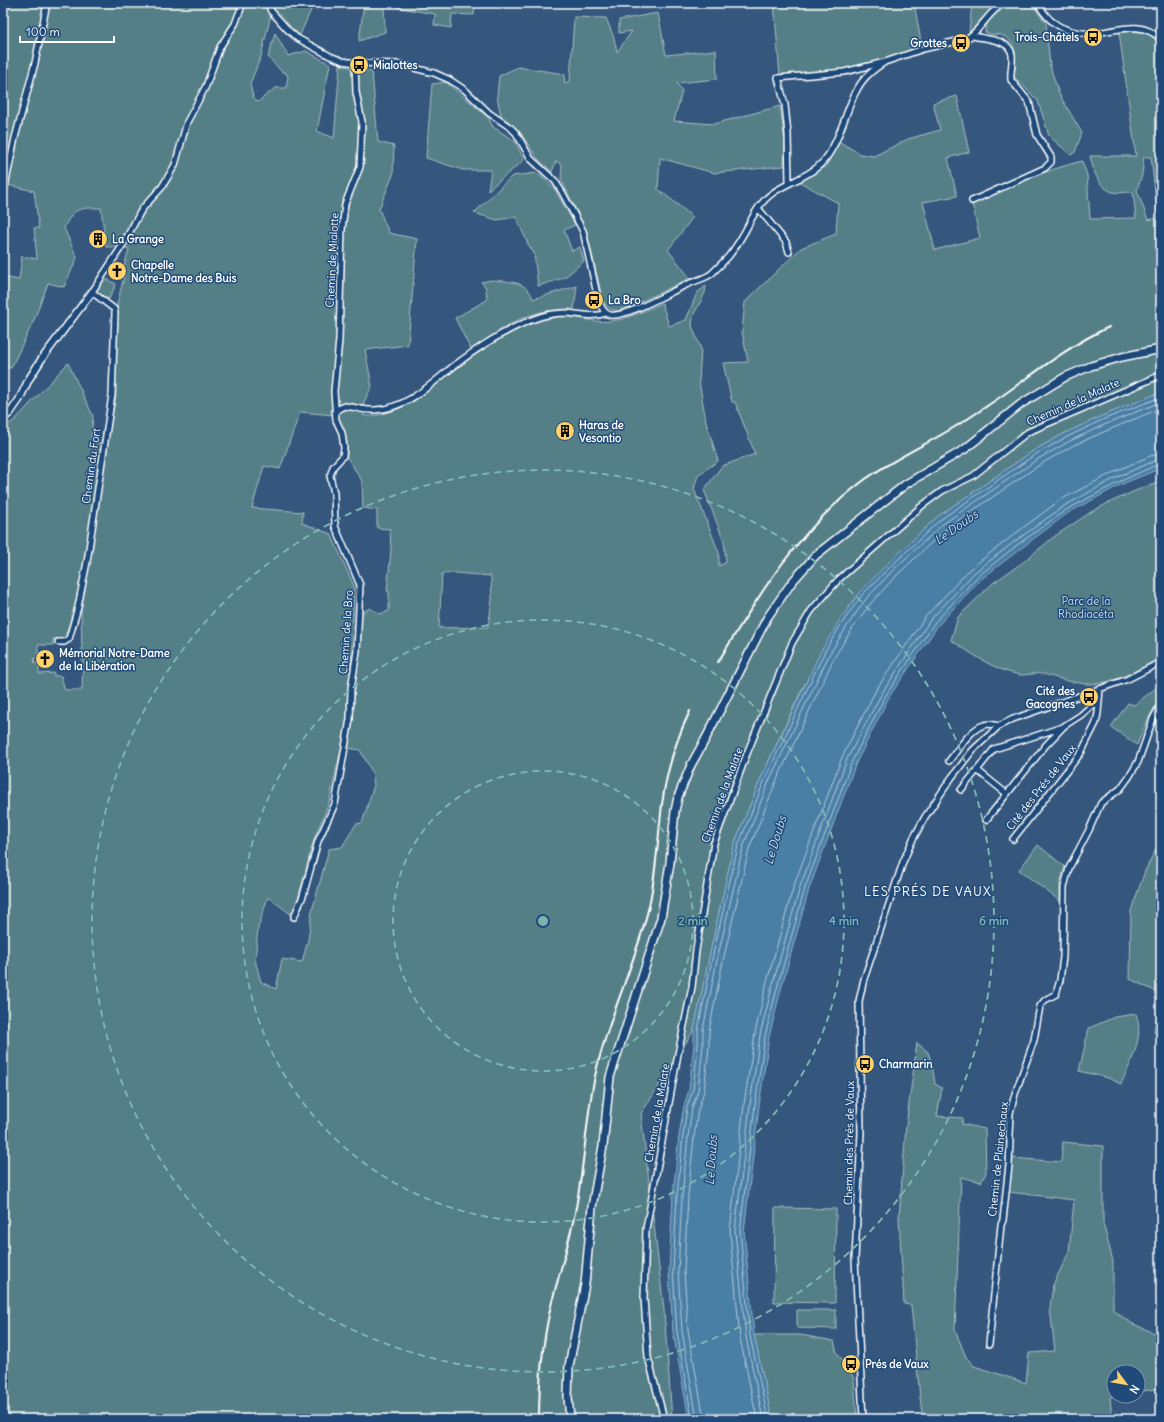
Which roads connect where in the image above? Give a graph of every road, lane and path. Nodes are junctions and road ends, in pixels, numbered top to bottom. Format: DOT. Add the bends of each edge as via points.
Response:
graph roads {
  1 [pos="47,3"];
  2 [pos="243,3"];
  3 [pos="268,3"];
  4 [pos="1004,3"];
  5 [pos="1037,3"];
  6 [pos="973,36"];
  7 [pos="1161,39"];
  8 [pos="885,62"];
  9 [pos="355,63"];
  10 [pos="789,183"];
  11 [pos="3,196"];
  12 [pos="972,201"];
  13 [pos="758,208"];
  14 [pos="789,252"];
  15 [pos="92,292"];
  16 [pos="606,313"];
  17 [pos="1161,349"];
  18 [pos="1161,375"];
  19 [pos="336,412"];
  20 [pos="3,418"];
  21 [pos="58,642"];
  22 [pos="1161,662"];
  23 [pos="1100,689"];
  24 [pos="1099,702"];
  25 [pos="1161,704"];
  26 [pos="999,726"];
  27 [pos="1064,726"];
  28 [pos="949,761"];
  29 [pos="977,770"];
  30 [pos="961,790"];
  31 [pos="1007,794"];
  32 [pos="986,820"];
  33 [pos="1012,839"];
  34 [pos="294,917"];
  35 [pos="989,1344"];
  36 [pos="570,1419"];
  37 [pos="664,1419"];
  38 [pos="863,1419"];
  1 -- 11 [label="street"];
  2 -- 15 [label="street" via="235,24 220,47 206,86 187,122 175,165 162,187 142,209"];
  3 -- 9 [label="street" via="271,11 297,38 343,62"];
  4 -- 6 [label="street" via="983,22"];
  5 -- 7 [label="street" via="1052,22 1079,33 1092,34 1123,27 1145,30"];
  6 -- 8 [label="street"];
  6 -- 12 [label="street" via="1001,42 1010,50 1010,80 1029,102 1037,135 1048,151 1051,162 1045,168"];
  8 -- 10 [label="street" via="861,84 840,134 826,158 810,172"];
  8 -- 10 [label="street" via="844,72 778,78 785,105"];
  9 -- 16 [label="street" via="398,64 434,73 465,90 489,113 516,133 531,159 555,181 583,231 596,294"];
  9 -- 19 [label="street, Chemin de Mialotte" via="356,92 362,122 360,167 345,204 342,230 339,340 334,391"];
  10 -- 13 [label="street" via="771,194"];
  13 -- 14 [label="street" via="786,242"];
  13 -- 16 [label="street" via="740,240 711,274 635,310 615,315"];
  15 -- 20 [label="street" via="41,360 10,413"];
  15 -- 21 [label="street, Chemin du Fort" via="114,309 115,313 112,395 78,607 69,639"];
  16 -- 19 [label="street" via="592,316 568,313 535,318 488,342 406,402 375,410 344,406"];
  17 -- 36 [label="main road" via="1091,366 1065,377 1020,404 965,449 906,484 816,555 792,582 766,618 691,765 678,797 661,918 610,1077 603,1146 592,1207 585,1284 569,1366"];
  18 -- 37 [label="street, Chemin de la Malate" via="1028,432 973,476 942,491 838,580 811,611 792,643 714,843 692,987 646,1229 644,1298 648,1357"];
  19 -- 34 [label="street, Chemin de la Bro" via="344,448 343,456 333,467 330,476 334,493 335,526 360,585 357,651 351,689 350,719 335,804 318,840 303,896"];
  22 -- 23 [label="street, Chemin des Prés de Vaux" via="1128,679"];
  23 -- 24 [label="street, Cité des Prés de Vaux"];
  23 -- 26 [label="street, Chemin des Prés de Vaux"];
  24 -- 27 [label="street, Cité des Prés de Vaux"];
  24 -- 33 [label="street, Cité des Prés de Vaux" via="1096,722 1081,753"];
  25 -- 35 [label="street, Chemin de Plainechaux" via="1138,762 1120,789 1101,803 1090,830 1069,868 1064,887 1063,957 1060,980 1056,994 1040,1006 1034,1040 1010,1113 1009,1165"];
  26 -- 28 [label="street" via="983,725 973,731"];
  26 -- 38 [label="street, Chemin des Prés de Vaux" via="974,750 952,777 913,839 865,974 859,1001 861,1133 856,1272"];
  27 -- 29 [label="street, Cité des Prés de Vaux" via="994,749"];
  27 -- 31 [label="street, Cité des Prés de Vaux"];
  29 -- 30 [label="street, Cité des Prés de Vaux"];
  29 -- 31 [label="street, Cité des Prés de Vaux"];
  31 -- 32 [label="street, Cité des Prés de Vaux"];
}
